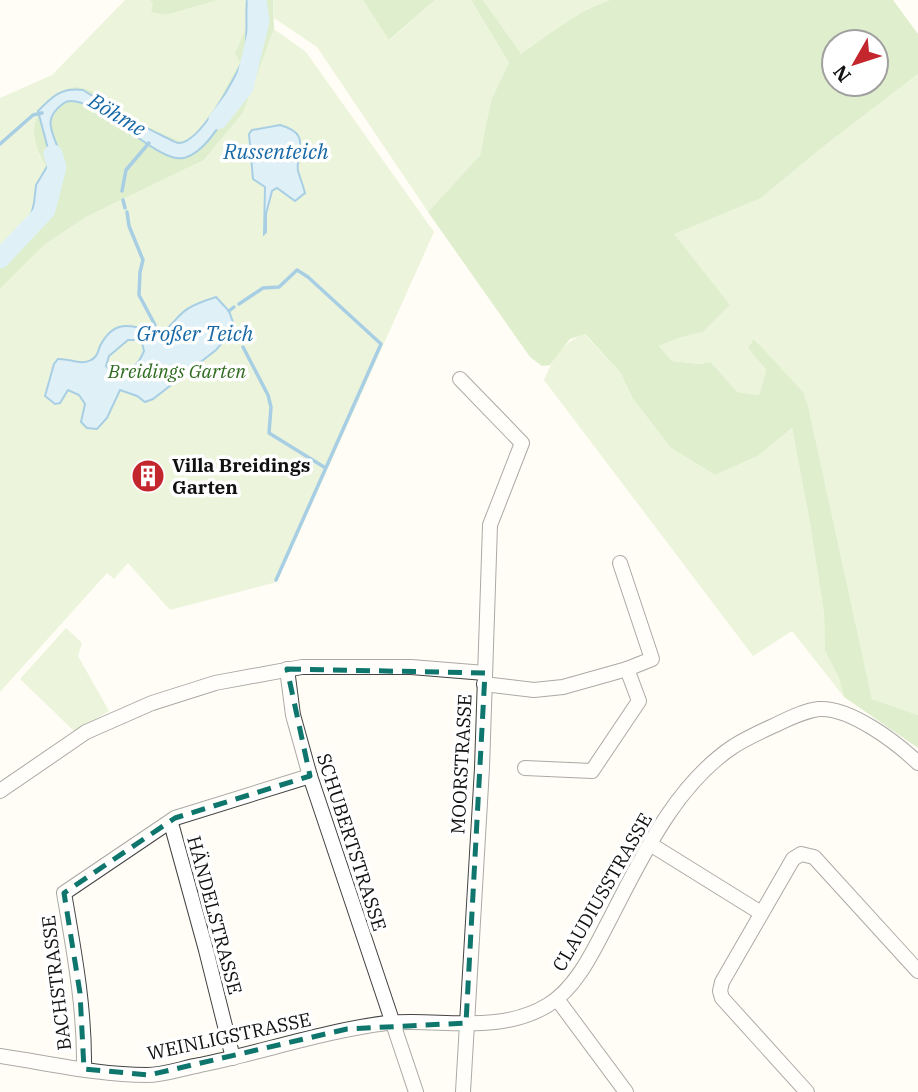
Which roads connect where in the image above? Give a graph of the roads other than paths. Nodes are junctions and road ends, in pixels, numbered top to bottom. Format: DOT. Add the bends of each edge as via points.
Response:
graph roads {
  1 [pos="460,379"];
  2 [pos="620,563"];
  3 [pos="287,669"];
  4 [pos="627,669"];
  5 [pos="484,678"];
  6 [pos="918,763"];
  7 [pos="525,768"];
  8 [pos="310,776"];
  9 [pos="0,791"];
  10 [pos="170,823"];
  11 [pos="650,844"];
  12 [pos="761,914"];
  13 [pos="918,971"];
  14 [pos="557,999"];
  15 [pos="391,1023"];
  16 [pos="466,1023"];
  17 [pos="0,1056"];
  18 [pos="233,1058"];
  19 [pos="84,1069"];
  20 [pos="416,1092"];
  21 [pos="463,1092"];
  22 [pos="626,1092"];
  23 [pos="807,1092"];
  1 -- 5 [label="street, MOORSTRASSE" via="522,443 490,525"];
  2 -- 4 [label="street" via="652,659"];
  3 -- 5 [label="street" via="411,667"];
  3 -- 8 [label="street, SCHUBERTSTRASSE" via="293,715"];
  3 -- 9 [label="street" via="215,683 118,717 86,732"];
  4 -- 5 [label="street" via="534,690"];
  4 -- 7 [label="street" via="639,701 592,771"];
  5 -- 16 [label="street, MOORSTRASSE"];
  6 -- 11 [label="street, CLAUDIUSSTRASSE" via="843,712 820,709 794,716 748,738 699,776"];
  8 -- 10 [label="street"];
  8 -- 15 [label="street, SCHUBERTSTRASSE"];
  10 -- 18 [label="street, HÄNDELSTRASSE"];
  10 -- 19 [label="street, BACHSTRASSE" via="64,893 80,993"];
  11 -- 12 [label="street"];
  11 -- 14 [label="street, CLAUDIUSSTRASSE" via="582,969"];
  12 -- 13 [label="street" via="793,859 802,854 814,857"];
  12 -- 23 [label="street" via="720,991"];
  14 -- 16 [label="street, CLAUDIUSSTRASSE" via="519,1018"];
  14 -- 22 [label="street"];
  15 -- 16 [label="street, WEINLIGSTRASSE"];
  15 -- 18 [label="street, WEINLIGSTRASSE" via="347,1029"];
  15 -- 20 [label="street, SCHUBERTSTRASSE"];
  16 -- 21 [label="street, MOORSTRASSE"];
  17 -- 19 [label="street, WEINLIGSTRASSE"];
  18 -- 19 [label="street, WEINLIGSTRASSE" via="149,1075"];
}
